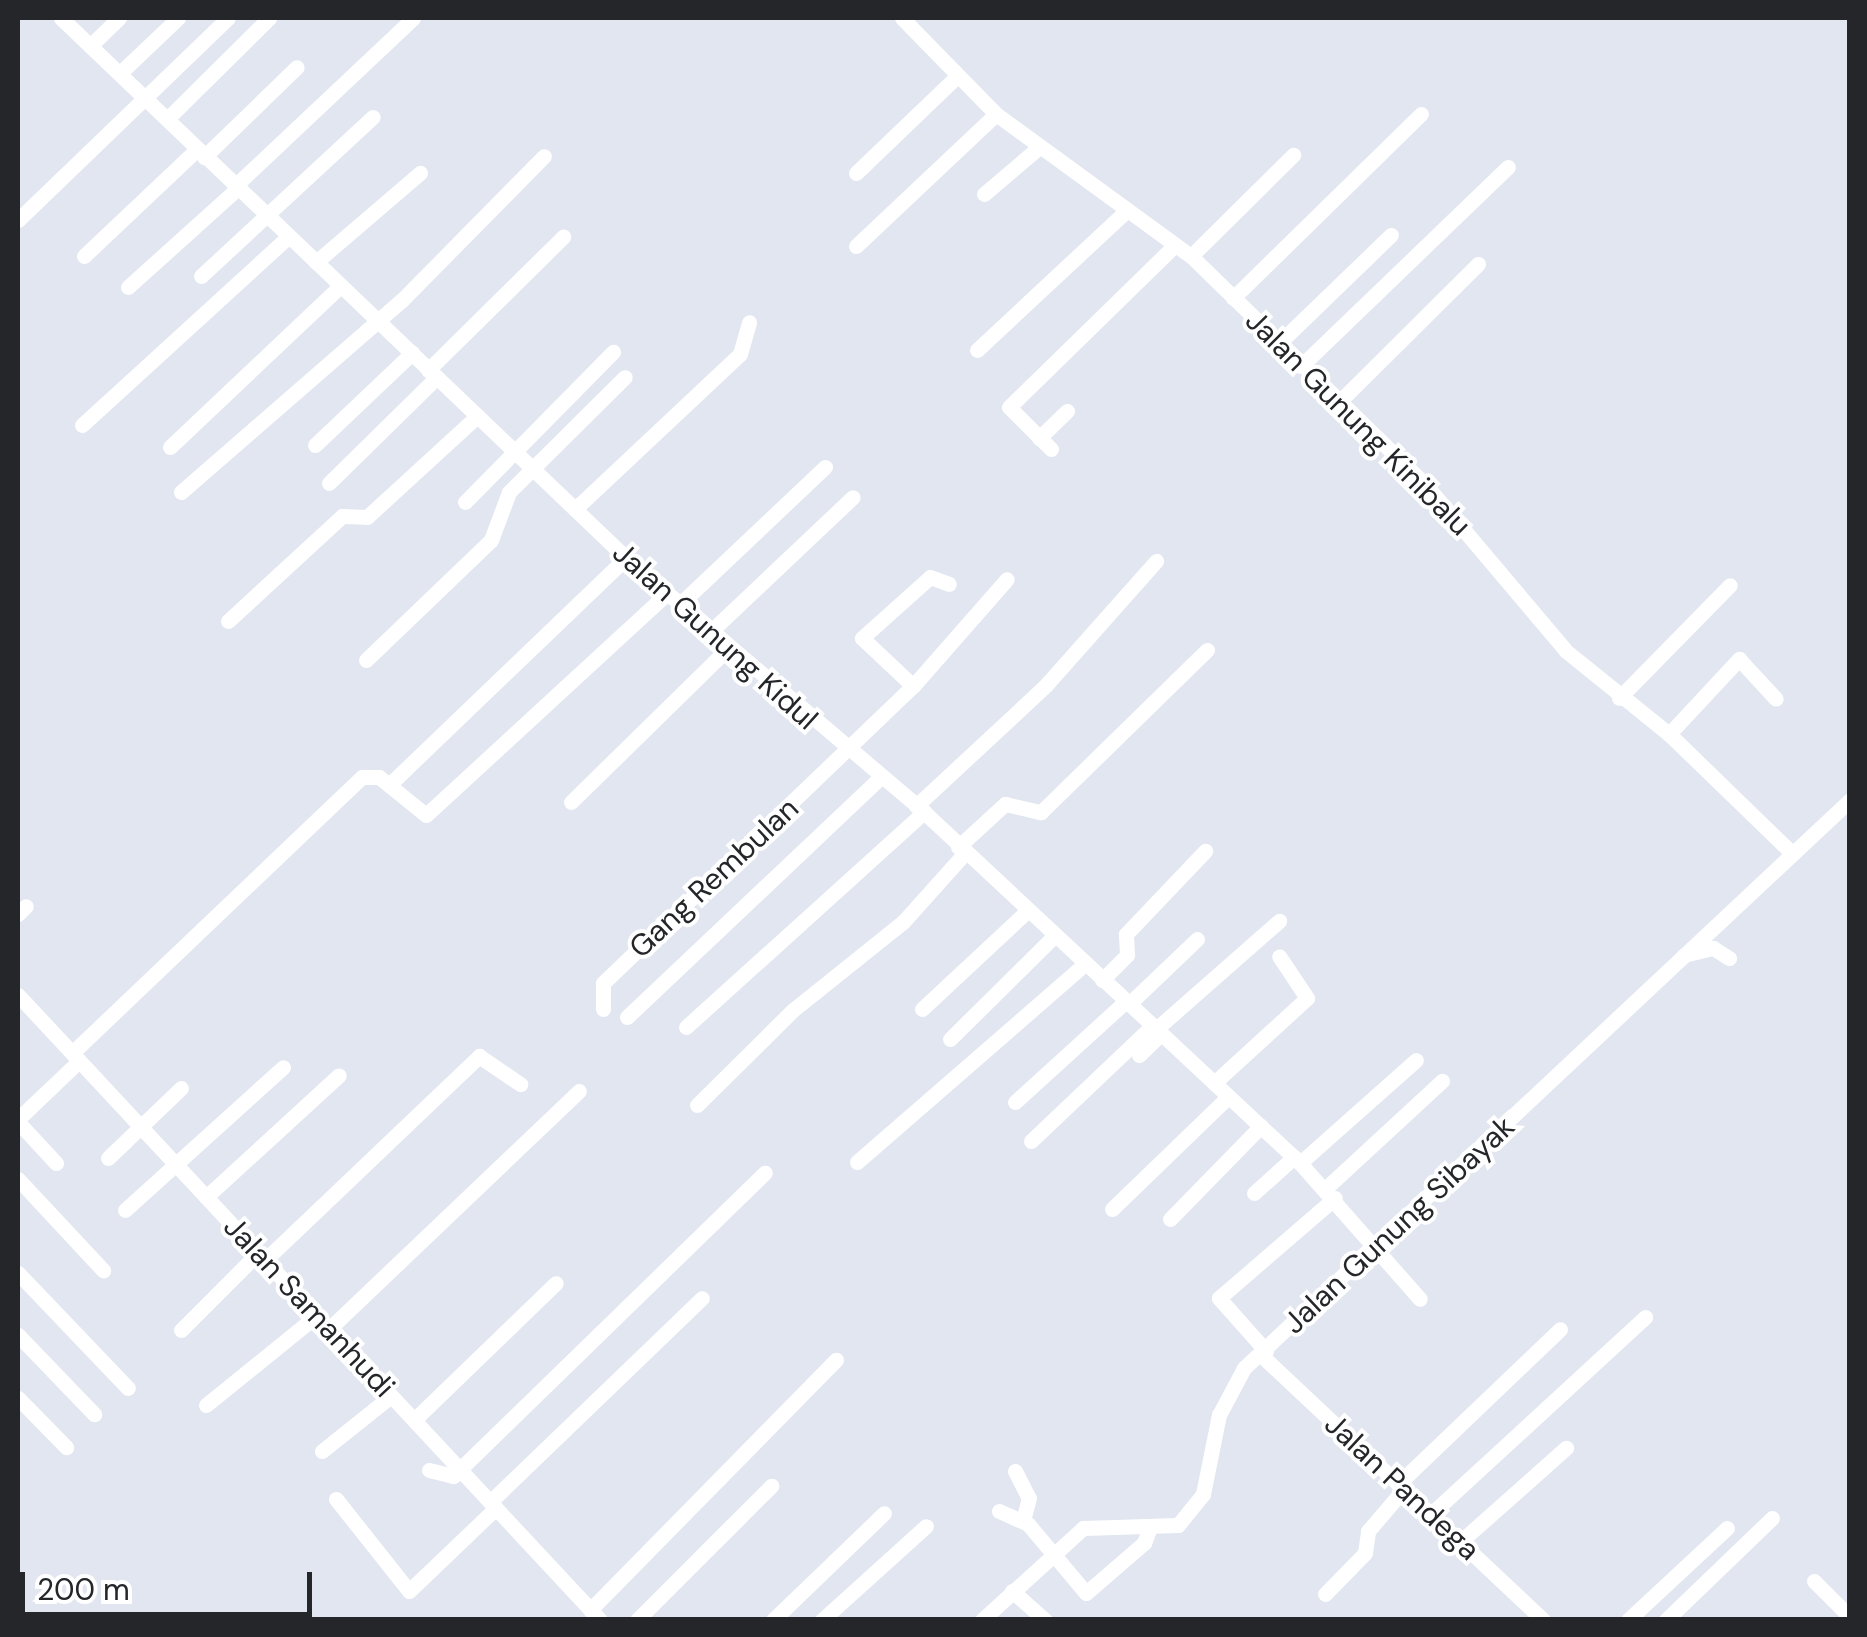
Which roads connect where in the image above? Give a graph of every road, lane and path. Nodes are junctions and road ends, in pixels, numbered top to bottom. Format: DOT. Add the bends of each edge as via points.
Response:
graph roads {
  1 [pos="62,18"];
  2 [pos="119,18"];
  3 [pos="178,18"];
  4 [pos="228,18"];
  5 [pos="269,18"];
  6 [pos="413,18"];
  7 [pos="902,18"];
  8 [pos="91,45"];
  9 [pos="297,67"];
  10 [pos="120,73"];
  11 [pos="956,76"];
  12 [pos="144,97"];
  13 [pos="996,114"];
  14 [pos="1422,114"];
  15 [pos="373,118"];
  16 [pos="167,120"];
  17 [pos="1038,148"];
  18 [pos="200,153"];
  19 [pos="544,156"];
  20 [pos="1293,156"];
  21 [pos="1508,166"];
  22 [pos="420,172"];
  23 [pos="856,173"];
  24 [pos="237,186"];
  25 [pos="984,194"];
  26 [pos="1127,210"];
  27 [pos="269,218"];
  28 [pos="18,220"];
  29 [pos="1391,235"];
  30 [pos="288,236"];
  31 [pos="563,237"];
  32 [pos="856,246"];
  33 [pos="1175,246"];
  34 [pos="84,256"];
  35 [pos="1191,256"];
  36 [pos="316,262"];
  37 [pos="1478,264"];
  38 [pos="201,276"];
  39 [pos="340,286"];
  40 [pos="128,287"];
  41 [pos="1233,298"];
  42 [pos="378,322"];
  43 [pos="749,322"];
  44 [pos="1278,344"];
  45 [pos="977,350"];
  46 [pos="613,352"];
  47 [pos="412,353"];
  48 [pos="1301,366"];
  49 [pos="432,374"];
  50 [pos="625,378"];
  51 [pos="1339,402"];
  52 [pos="1067,411"];
  53 [pos="476,417"];
  54 [pos="82,424"];
  55 [pos="315,444"];
  56 [pos="170,447"];
  57 [pos="512,452"];
  58 [pos="825,467"];
  59 [pos="530,468"];
  60 [pos="329,483"];
  61 [pos="181,492"];
  62 [pos="854,497"];
  63 [pos="466,502"];
  64 [pos="575,509"];
  65 [pos="626,558"];
  66 [pos="1156,561"];
  67 [pos="1007,580"];
  68 [pos="949,584"];
  69 [pos="1730,584"];
  70 [pos="672,600"];
  71 [pos="228,621"];
  72 [pos="708,634"];
  73 [pos="726,650"];
  74 [pos="1207,650"];
  75 [pos="366,660"];
  76 [pos="912,686"];
  77 [pos="1619,698"];
  78 [pos="1776,699"];
  79 [pos="1670,734"];
  80 [pos="846,752"];
  81 [pos="880,778"];
  82 [pos="389,786"];
  83 [pos="1850,800"];
  84 [pos="571,802"];
  85 [pos="920,809"];
  86 [pos="962,850"];
  87 [pos="1205,851"];
  88 [pos="1792,853"];
  89 [pos="1028,910"];
  90 [pos="1279,921"];
  91 [pos="1055,936"];
  92 [pos="1197,939"];
  93 [pos="1684,955"];
  94 [pos="1279,956"];
  95 [pos="1729,958"];
  96 [pos="1086,963"];
  97 [pos="1102,980"];
  98 [pos="18,994"];
  99 [pos="1128,1002"];
  100 [pos="603,1009"];
  101 [pos="922,1009"];
  102 [pos="627,1017"];
  103 [pos="686,1027"];
  104 [pos="1156,1030"];
  105 [pos="950,1039"];
  106 [pos="1139,1054"];
  107 [pos="76,1057"];
  108 [pos="1416,1060"];
  109 [pos="283,1067"];
  110 [pos="339,1075"];
  111 [pos="1442,1081"];
  112 [pos="520,1084"];
  113 [pos="1214,1084"];
  114 [pos="181,1088"];
  115 [pos="578,1091"];
  116 [pos="1228,1096"];
  117 [pos="1015,1102"];
  118 [pos="697,1105"];
  119 [pos="18,1121"];
  120 [pos="1261,1126"];
  121 [pos="140,1127"];
  122 [pos="1031,1141"];
  123 [pos="108,1158"];
  124 [pos="1297,1160"];
  125 [pos="857,1162"];
  126 [pos="56,1163"];
  127 [pos="177,1166"];
  128 [pos="765,1172"];
  129 [pos="18,1179"];
  130 [pos="1254,1193"];
  131 [pos="1331,1193"];
  132 [pos="206,1197"];
  133 [pos="1112,1209"];
  134 [pos="125,1210"];
  135 [pos="1170,1219"];
  136 [pos="1378,1244"];
  137 [pos="261,1256"];
  138 [pos="103,1270"];
  139 [pos="18,1273"];
  140 [pos="556,1283"];
  141 [pos="702,1298"];
  142 [pos="1420,1299"];
  143 [pos="316,1316"];
  144 [pos="1645,1318"];
  145 [pos="329,1329"];
  146 [pos="181,1330"];
  147 [pos="1560,1330"];
  148 [pos="18,1335"];
  149 [pos="1264,1353"];
  150 [pos="836,1360"];
  151 [pos="128,1388"];
  152 [pos="391,1396"];
  153 [pos="18,1398"];
  154 [pos="206,1405"];
  155 [pos="94,1414"];
  156 [pos="414,1420"];
  157 [pos="66,1448"];
  158 [pos="1566,1448"];
  159 [pos="322,1452"];
  160 [pos="460,1469"];
  161 [pos="428,1470"];
  162 [pos="1015,1472"];
  163 [pos="771,1486"];
  164 [pos="1401,1487"];
  165 [pos="336,1499"];
  166 [pos="493,1505"];
  167 [pos="999,1511"];
  168 [pos="884,1514"];
  169 [pos="1431,1514"];
  170 [pos="1772,1518"];
  171 [pos="1023,1520"];
  172 [pos="926,1526"];
  173 [pos="1150,1526"];
  174 [pos="1727,1528"];
  175 [pos="1460,1542"];
  176 [pos="1051,1554"];
  177 [pos="1814,1580"];
  178 [pos="1012,1592"];
  179 [pos="1325,1594"];
  180 [pos="1845,1613"];
  181 [pos="595,1614"];
  182 [pos="637,1620"];
  183 [pos="773,1620"];
  184 [pos="822,1620"];
  185 [pos="982,1620"];
  186 [pos="1045,1620"];
  187 [pos="1543,1620"];
  188 [pos="1628,1620"];
  189 [pos="1666,1620"];
  1 -- 8 [label="street, Jalan Gunung Kidul"];
  2 -- 8 [label="street"];
  3 -- 10 [label="street"];
  4 -- 12 [label="street"];
  5 -- 16 [label="street"];
  6 -- 24 [label="street"];
  7 -- 11 [label="street, Jalan Gunung Kinibalu"];
  8 -- 10 [label="street, Jalan Gunung Kidul"];
  9 -- 18 [label="street"];
  10 -- 12 [label="street, Jalan Gunung Kidul"];
  11 -- 13 [label="street, Jalan Gunung Kinibalu"];
  11 -- 23 [label="street"];
  12 -- 16 [label="street, Jalan Gunung Kidul"];
  12 -- 28 [label="street"];
  13 -- 17 [label="street, Jalan Gunung Kinibalu"];
  13 -- 32 [label="street"];
  14 -- 41 [label="street"];
  15 -- 27 [label="street"];
  16 -- 18 [label="street, Jalan Gunung Kidul"];
  17 -- 25 [label="street"];
  17 -- 26 [label="street, Jalan Gunung Kinibalu"];
  18 -- 24 [label="street, Jalan Gunung Kidul"];
  18 -- 34 [label="street"];
  19 -- 42 [label="street"];
  20 -- 35 [label="street"];
  21 -- 48 [label="street"];
  22 -- 36 [label="street"];
  24 -- 27 [label="street, Jalan Gunung Kidul"];
  24 -- 40 [label="street"];
  26 -- 33 [label="street, Jalan Gunung Kinibalu"];
  26 -- 45 [label="street"];
  27 -- 30 [label="street, Jalan Gunung Kidul"];
  27 -- 38 [label="street"];
  29 -- 44 [label="street"];
  30 -- 36 [label="street, Jalan Gunung Kidul"];
  30 -- 54 [label="street"];
  31 -- 49 [label="street"];
  33 -- 35 [label="street, Jalan Gunung Kinibalu"];
  33 -- 52 [label="street" via="1009,407 1045,443"];
  35 -- 41 [label="street, Jalan Gunung Kinibalu"];
  36 -- 39 [label="street, Jalan Gunung Kidul"];
  37 -- 51 [label="street"];
  39 -- 42 [label="street, Jalan Gunung Kidul"];
  39 -- 56 [label="street"];
  41 -- 44 [label="street, Jalan Gunung Kinibalu"];
  42 -- 47 [label="street, Jalan Gunung Kidul"];
  42 -- 61 [label="street"];
  43 -- 64 [label="street" via="740,354"];
  44 -- 48 [label="street, Jalan Gunung Kinibalu"];
  46 -- 57 [label="street"];
  47 -- 49 [label="street, Jalan Gunung Kidul"];
  47 -- 55 [label="street"];
  48 -- 51 [label="street, Jalan Gunung Kinibalu"];
  49 -- 53 [label="street, Jalan Gunung Kidul"];
  49 -- 60 [label="street"];
  50 -- 59 [label="street"];
  51 -- 77 [label="street, Jalan Gunung Kinibalu"];
  53 -- 57 [label="street, Jalan Gunung Kidul"];
  53 -- 71 [label="street" via="367,517 342,516"];
  57 -- 59 [label="street, Jalan Gunung Kidul"];
  57 -- 63 [label="street"];
  58 -- 70 [label="street"];
  59 -- 64 [label="street, Jalan Gunung Kidul"];
  59 -- 75 [label="street" via="509,492 492,540"];
  62 -- 72 [label="street"];
  64 -- 65 [label="street, Jalan Gunung Kidul"];
  65 -- 70 [label="street, Jalan Gunung Kidul"];
  65 -- 82 [label="street"];
  66 -- 85 [label="street" via="1046,685"];
  67 -- 76 [label="street, Gang Rembulan"];
  68 -- 76 [label="street" via="930,577 862,638"];
  69 -- 77 [label="street"];
  70 -- 72 [label="street, Jalan Gunung Kidul"];
  70 -- 82 [label="street" via="431,812 417,813"];
  72 -- 73 [label="street, Jalan Gunung Kidul"];
  73 -- 80 [label="street, Jalan Gunung Kidul"];
  73 -- 84 [label="street"];
  74 -- 86 [label="street" via="1041,812 1004,804"];
  76 -- 80 [label="street, Gang Rembulan"];
  77 -- 79 [label="street, Jalan Gunung Kinibalu"];
  78 -- 79 [label="street" via="1738,659"];
  79 -- 88 [label="street, Jalan Gunung Kinibalu"];
  80 -- 81 [label="street, Jalan Gunung Kidul"];
  80 -- 100 [label="street, Gang Rembulan" via="604,983"];
  81 -- 85 [label="street, Jalan Gunung Kidul"];
  81 -- 102 [label="street"];
  82 -- 107 [label="street" via="372,775 358,781"];
  83 -- 88 [label="street, Jalan Gunung Sibayak"];
  85 -- 86 [label="street, Jalan Gunung Kidul"];
  85 -- 103 [label="street"];
  86 -- 89 [label="street, Jalan Gunung Kidul"];
  86 -- 118 [label="street" via="903,922 792,1010"];
  87 -- 97 [label="street" via="1126,934 1127,955"];
  88 -- 93 [label="street, Jalan Gunung Sibayak"];
  89 -- 91 [label="street, Jalan Gunung Kidul"];
  89 -- 101 [label="street"];
  90 -- 104 [label="street"];
  91 -- 96 [label="street, Jalan Gunung Kidul"];
  91 -- 105 [label="street"];
  92 -- 99 [label="street"];
  93 -- 95 [label="street" via="1713,948"];
  93 -- 136 [label="street, Jalan Gunung Sibayak"];
  94 -- 113 [label="street" via="1307,998"];
  96 -- 97 [label="street, Jalan Gunung Kidul"];
  96 -- 125 [label="street"];
  97 -- 99 [label="street, Jalan Gunung Kidul"];
  98 -- 107 [label="street, Jalan Samanhudi"];
  99 -- 104 [label="street, Jalan Gunung Kidul"];
  99 -- 117 [label="street"];
  104 -- 106 [label="street"];
  104 -- 113 [label="street, Jalan Gunung Kidul"];
  104 -- 122 [label="street"];
  107 -- 119 [label="street"];
  107 -- 121 [label="street, Jalan Samanhudi"];
  108 -- 124 [label="street"];
  109 -- 127 [label="street"];
  110 -- 132 [label="street"];
  111 -- 131 [label="street"];
  112 -- 137 [label="street" via="479,1056"];
  113 -- 116 [label="street, Jalan Gunung Kidul"];
  114 -- 121 [label="street"];
  115 -- 145 [label="street"];
  116 -- 120 [label="street, Jalan Gunung Kidul"];
  116 -- 133 [label="street"];
  119 -- 126 [label="street"];
  120 -- 124 [label="street, Jalan Gunung Kidul"];
  120 -- 135 [label="street"];
  121 -- 123 [label="street"];
  121 -- 127 [label="street, Jalan Samanhudi"];
  124 -- 130 [label="street"];
  124 -- 131 [label="street, Jalan Gunung Kidul"];
  127 -- 132 [label="street, Jalan Samanhudi"];
  127 -- 134 [label="street"];
  128 -- 160 [label="street"];
  129 -- 138 [label="street"];
  131 -- 136 [label="street, Jalan Gunung Kidul"];
  131 -- 149 [label="street, Jalan Pandega" via="1218,1298"];
  132 -- 137 [label="street, Jalan Samanhudi"];
  136 -- 142 [label="street, Jalan Gunung Kidul"];
  136 -- 149 [label="street, Jalan Gunung Sibayak"];
  137 -- 143 [label="street, Jalan Samanhudi"];
  137 -- 146 [label="street"];
  139 -- 151 [label="street"];
  140 -- 156 [label="street"];
  141 -- 166 [label="street"];
  143 -- 145 [label="street, Jalan Samanhudi"];
  143 -- 154 [label="street"];
  144 -- 169 [label="street"];
  145 -- 152 [label="street, Jalan Samanhudi"];
  147 -- 164 [label="street"];
  148 -- 155 [label="street"];
  149 -- 164 [label="street, Jalan Pandega"];
  149 -- 173 [label="street, Jalan Gunung Sibayak" via="1224,1402 1197,1503 1178,1525"];
  150 -- 181 [label="street"];
  152 -- 156 [label="street, Jalan Samanhudi"];
  152 -- 159 [label="street"];
  153 -- 157 [label="street"];
  156 -- 160 [label="street, Jalan Samanhudi"];
  158 -- 175 [label="street"];
  160 -- 161 [label="street" via="450,1478"];
  160 -- 166 [label="street, Jalan Samanhudi"];
  162 -- 171 [label="street" via="1028,1492"];
  163 -- 182 [label="street"];
  164 -- 169 [label="street, Jalan Pandega"];
  164 -- 179 [label="street"];
  165 -- 166 [label="street" via="409,1591"];
  166 -- 181 [label="street, Jalan Samanhudi"];
  167 -- 171 [label="street"];
  168 -- 183 [label="street"];
  169 -- 175 [label="street, Jalan Pandega"];
  170 -- 189 [label="street"];
  171 -- 176 [label="street"];
  172 -- 184 [label="street"];
  173 -- 176 [label="street, Jalan Gunung Sibayak" via="1090,1525"];
  173 -- 176 [label="street" via="1144,1544 1086,1593"];
  174 -- 188 [label="street"];
  175 -- 187 [label="street, Jalan Pandega"];
  176 -- 178 [label="street, Jalan Gunung Sibayak"];
  177 -- 180 [label="street"];
  178 -- 185 [label="street, Jalan Gunung Sibayak"];
  178 -- 186 [label="street"];
}
